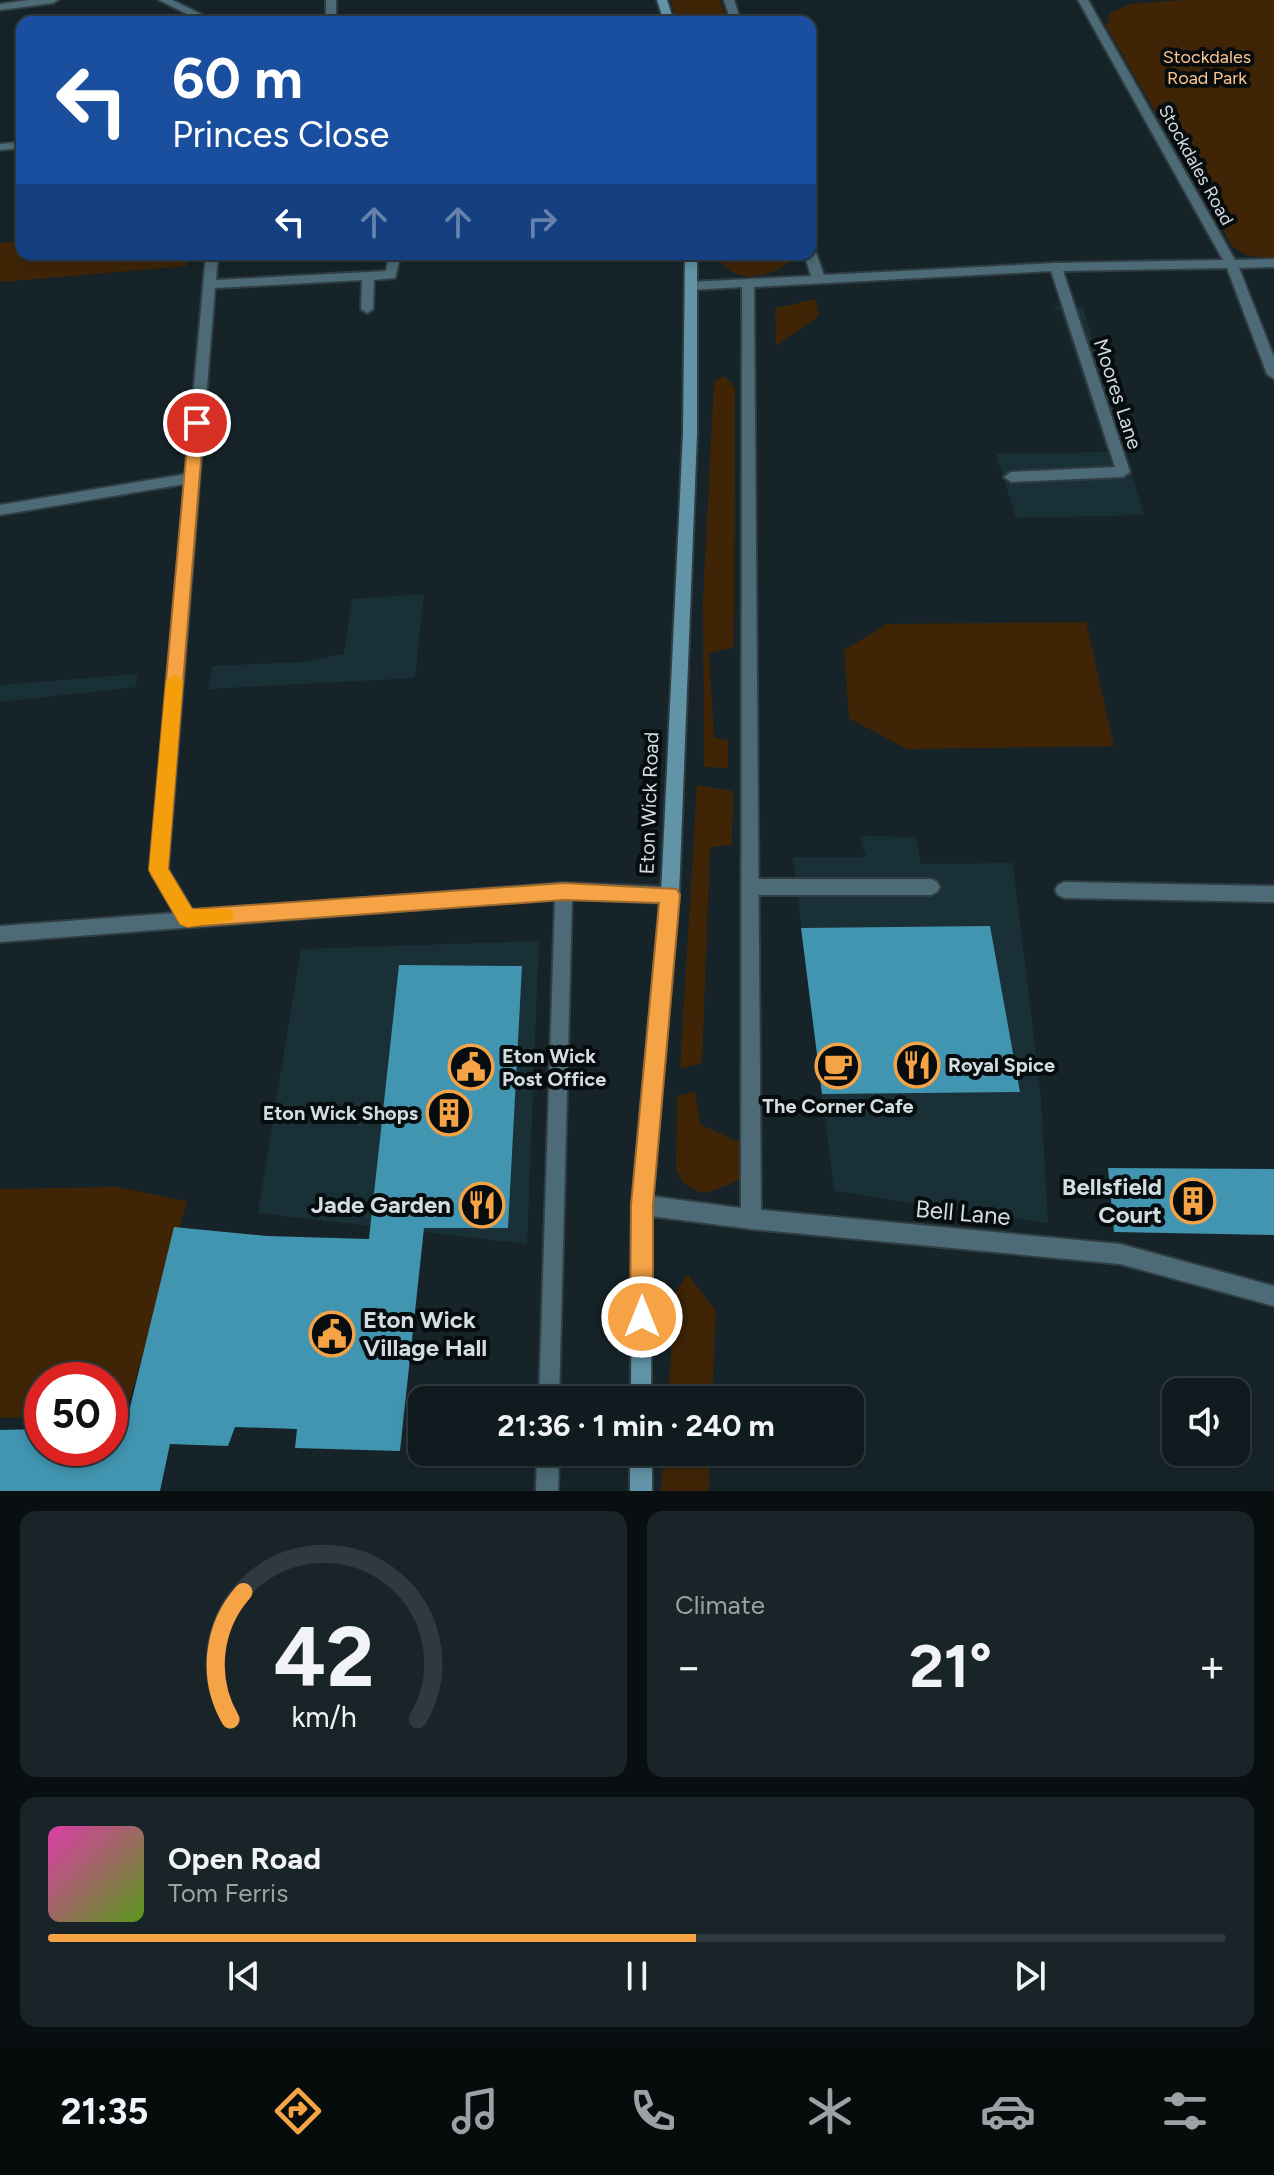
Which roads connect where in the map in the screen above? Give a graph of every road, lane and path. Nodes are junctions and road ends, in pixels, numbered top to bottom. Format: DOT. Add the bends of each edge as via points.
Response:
graph roads {
  1 [pos="53,0"];
  2 [pos="164,0"];
  3 [pos="1083,0"];
  4 [pos="0,7"];
  5 [pos="199,16"];
  6 [pos="211,260"];
  7 [pos="394,260"];
  8 [pos="691,260"];
  9 [pos="812,260"];
  10 [pos="1231,263"];
  11 [pos="1274,263"];
  12 [pos="1056,267"];
  13 [pos="368,276"];
  14 [pos="819,280"];
  15 [pos="748,282"];
  16 [pos="209,284"];
  17 [pos="691,286"];
  18 [pos="367,309"];
  19 [pos="1274,374"];
  20 [pos="1011,477"];
  21 [pos="192,478"];
  22 [pos="0,510"];
  23 [pos="750,887"];
  24 [pos="931,887"];
  25 [pos="1064,890"];
  26 [pos="564,891"];
  27 [pos="1274,894"];
  28 [pos="670,895"];
  29 [pos="187,918"];
  30 [pos="0,934"];
  31 [pos="642,1205"];
  32 [pos="751,1219"];
  33 [pos="1274,1296"];
  34 [pos="549,1386"];
  35 [pos="641,1386"];
  36 [pos="548,1466"];
  37 [pos="641,1466"];
  38 [pos="547,1491"];
  39 [pos="641,1491"];
  1 -- 4 [label="street"];
  2 -- 5 [label="street"];
  3 -- 10 [label="street, Stockdales Road"];
  6 -- 16 [label="street"];
  7 -- 13 [label="street" via="391,275"];
  8 -- 17 [label="main road, Eton Wick Road"];
  9 -- 14 [label="street"];
  10 -- 11 [label="street"];
  10 -- 12 [label="street"];
  10 -- 19 [label="street, Stockdales Road"];
  12 -- 14 [label="street"];
  12 -- 20 [label="street, Moores Lane" via="1123,472"];
  13 -- 16 [label="street"];
  13 -- 18 [label="street"];
  14 -- 15 [label="street"];
  15 -- 17 [label="street"];
  15 -- 23 [label="street"];
  16 -- 21 [label="street"];
  17 -- 28 [label="main road, Eton Wick Road" via="690,433"];
  21 -- 22 [label="street"];
  21 -- 29 [label="street" via="159,870"];
  23 -- 24 [label="street"];
  23 -- 32 [label="street"];
  25 -- 27 [label="street"];
  26 -- 28 [label="street"];
  26 -- 29 [label="street"];
  26 -- 34 [label="street"];
  28 -- 31 [label="main road, Eton Wick Road"];
  29 -- 30 [label="street"];
  31 -- 32 [label="street, Bell Lane"];
  31 -- 35 [label="main road, Eton Wick Road"];
  32 -- 33 [label="street, Bell Lane" via="1120,1254"];
  36 -- 38 [label="street"];
  37 -- 39 [label="main road"];
}
